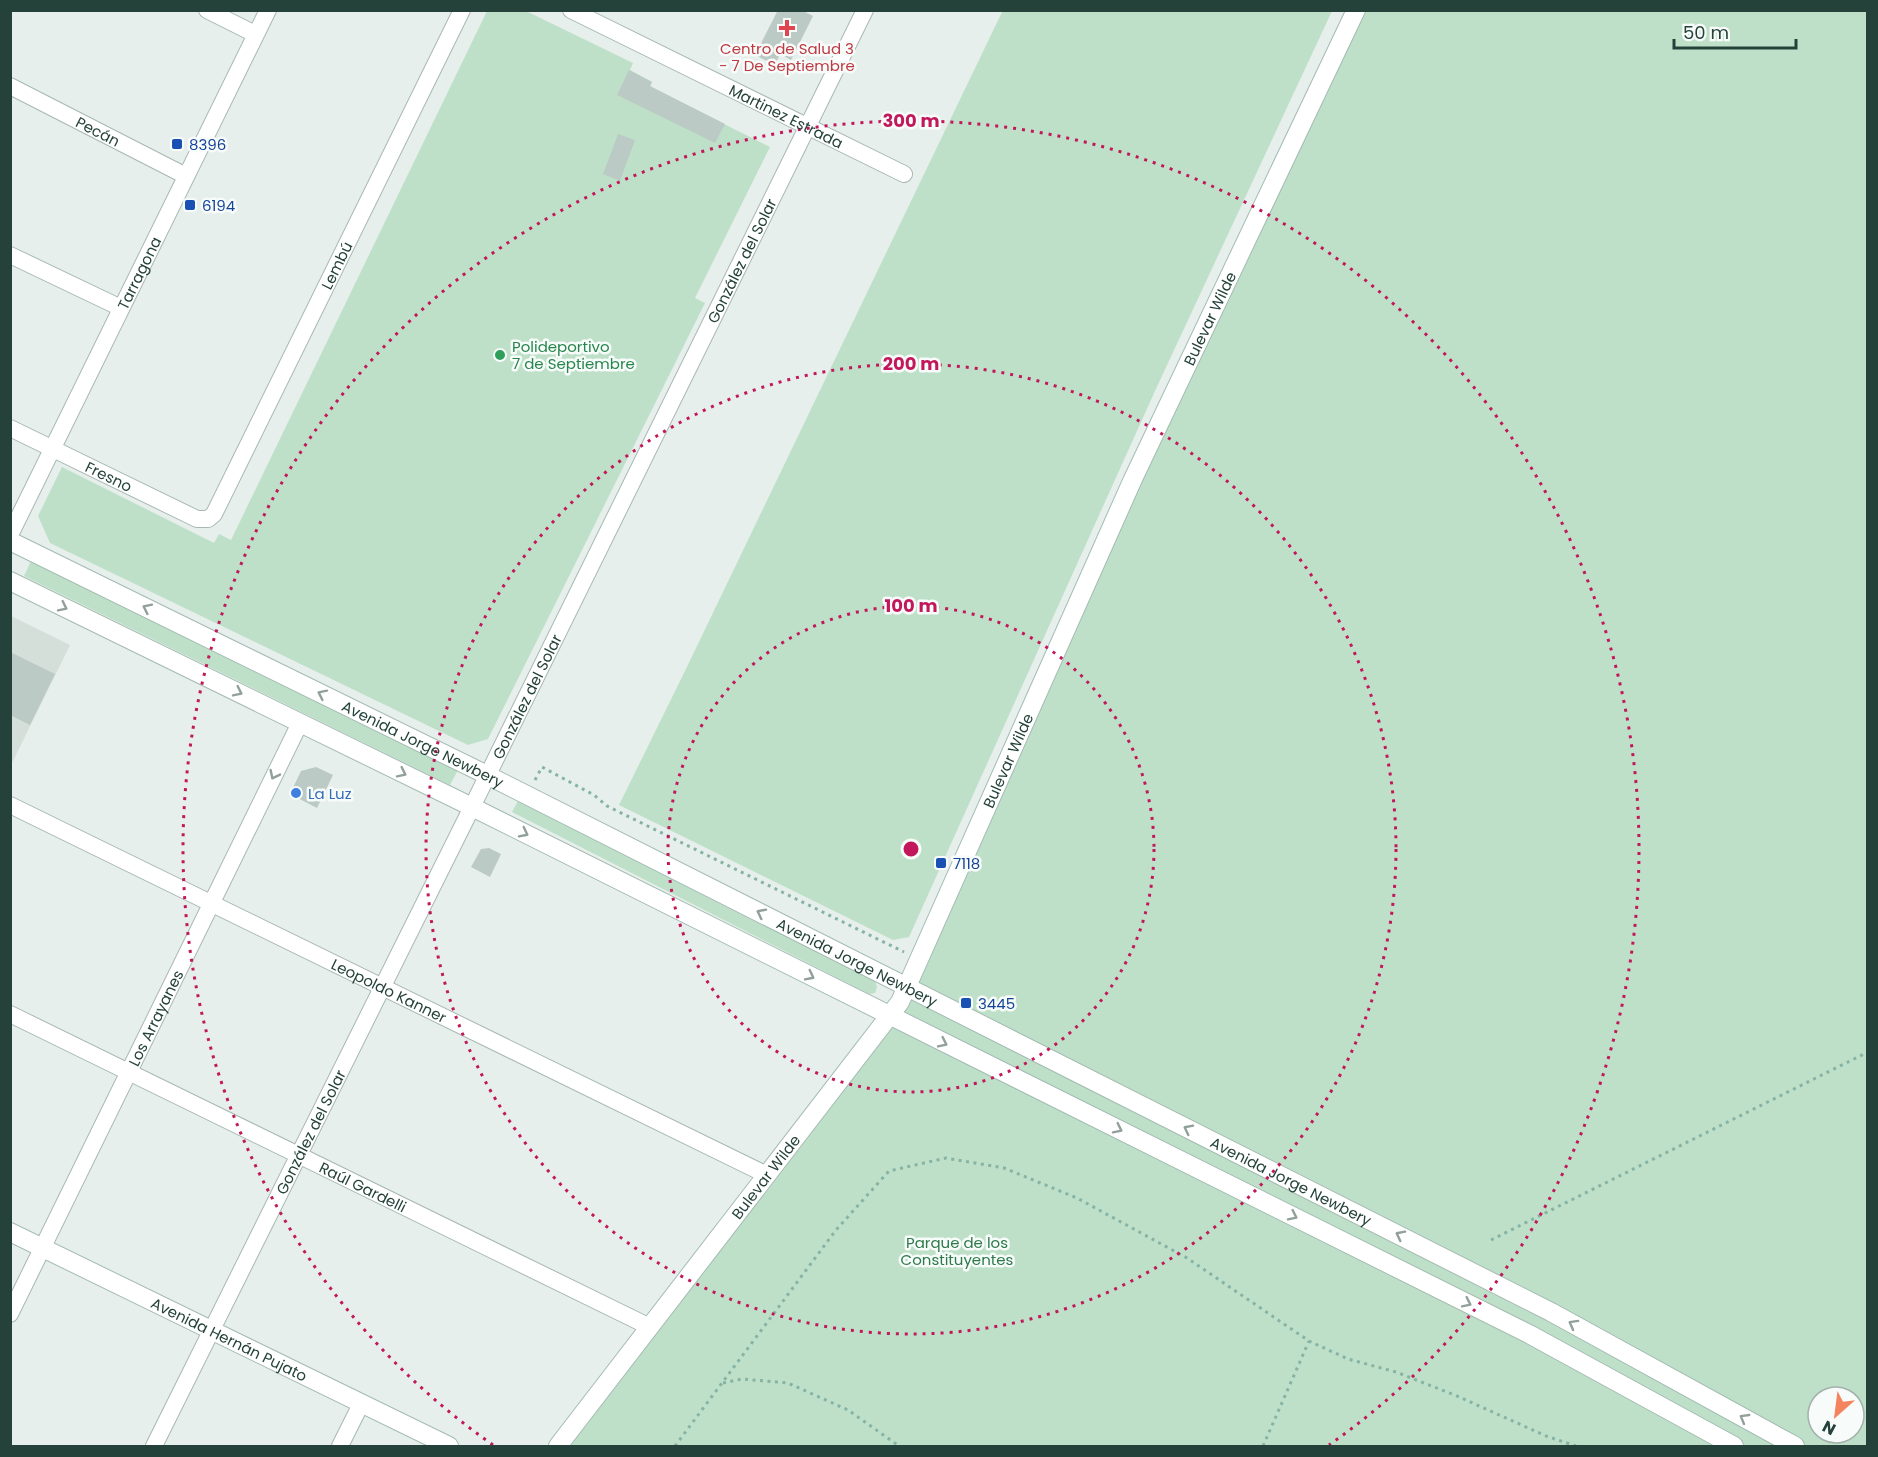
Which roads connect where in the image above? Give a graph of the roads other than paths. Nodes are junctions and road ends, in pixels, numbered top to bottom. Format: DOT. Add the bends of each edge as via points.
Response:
graph roads {
  1 [pos="207,10"];
  2 [pos="268,10"];
  3 [pos="462,10"];
  4 [pos="571,10"];
  5 [pos="865,10"];
  6 [pos="1356,10"];
  7 [pos="255,34"];
  8 [pos="10,87"];
  9 [pos="807,127"];
  10 [pos="904,174"];
  11 [pos="186,176"];
  12 [pos="10,255"];
  13 [pos="121,308"];
  14 [pos="10,428"];
  15 [pos="53,448"];
  16 [pos="208,519"];
  17 [pos="10,535"];
  18 [pos="10,541"];
  19 [pos="10,581"];
  20 [pos="300,723"];
  21 [pos="488,775"];
  22 [pos="10,805"];
  23 [pos="472,807"];
  24 [pos="211,904"];
  25 [pos="382,987"];
  26 [pos="907,987"];
  27 [pos="10,1014"];
  28 [pos="891,1017"];
  29 [pos="129,1072"];
  30 [pos="299,1155"];
  31 [pos="767,1175"];
  32 [pos="10,1232"];
  33 [pos="43,1248"];
  34 [pos="10,1314"];
  35 [pos="650,1327"];
  36 [pos="212,1330"];
  37 [pos="361,1404"];
  38 [pos="154,1446"];
  39 [pos="340,1446"];
  40 [pos="449,1446"];
  41 [pos="558,1446"];
  42 [pos="1734,1446"];
  43 [pos="1795,1446"];
  1 -- 7 [label="street"];
  2 -- 7 [label="street, Tarragona"];
  3 -- 16 [label="street, Lembú" via="229,486"];
  4 -- 9 [label="street, Martinez Estrada"];
  5 -- 9 [label="street, González del Solar"];
  6 -- 26 [label="main road, Bulevar Wilde" via="1133,479"];
  7 -- 11 [label="street, Tarragona"];
  8 -- 11 [label="street, Pecán"];
  9 -- 10 [label="street, Martinez Estrada"];
  9 -- 21 [label="street, González del Solar"];
  11 -- 13 [label="street, Tarragona"];
  12 -- 13 [label="street"];
  13 -- 15 [label="street, Tarragona"];
  14 -- 15 [label="street, Fresno"];
  15 -- 16 [label="street, Fresno" via="197,519"];
  15 -- 17 [label="street, Tarragona"];
  21 -- 18 [label="main road, Avenida Jorge Newbery, one-way"];
  19 -- 20 [label="main road, Avenida Jorge Newbery, one-way"];
  20 -- 23 [label="main road, Avenida Jorge Newbery, one-way"];
  20 -- 24 [label="street, Los Arrayanes, one-way"];
  21 -- 23 [label="street, González del Solar"];
  26 -- 21 [label="main road, Avenida Jorge Newbery, one-way"];
  22 -- 24 [label="street, Leopoldo Kanner"];
  23 -- 25 [label="street, González del Solar"];
  23 -- 28 [label="main road, Avenida Jorge Newbery, one-way"];
  24 -- 25 [label="street, Leopoldo Kanner"];
  24 -- 29 [label="street, Los Arrayanes"];
  25 -- 30 [label="street, González del Solar"];
  25 -- 31 [label="street, Leopoldo Kanner"];
  26 -- 28 [label="main road, Bulevar Wilde"];
  43 -- 26 [label="main road, Avenida Jorge Newbery, one-way" via="1551,1312"];
  27 -- 29 [label="street, Raúl Gardelli"];
  28 -- 31 [label="main road, Bulevar Wilde"];
  28 -- 42 [label="main road, Avenida Jorge Newbery, one-way" via="1530,1334"];
  29 -- 30 [label="street, Raúl Gardelli"];
  29 -- 33 [label="street, Los Arrayanes"];
  30 -- 35 [label="street, Raúl Gardelli"];
  30 -- 36 [label="street, González del Solar"];
  31 -- 35 [label="main road, Bulevar Wilde"];
  32 -- 33 [label="main road, Avenida Hernán Pujato"];
  33 -- 34 [label="street, Los Arrayanes"];
  33 -- 36 [label="main road, Avenida Hernán Pujato"];
  35 -- 41 [label="main road, Bulevar Wilde"];
  36 -- 37 [label="main road, Avenida Hernán Pujato"];
  36 -- 38 [label="street, González del Solar"];
  37 -- 39 [label="street"];
  37 -- 40 [label="main road, Avenida Hernán Pujato"];
}
